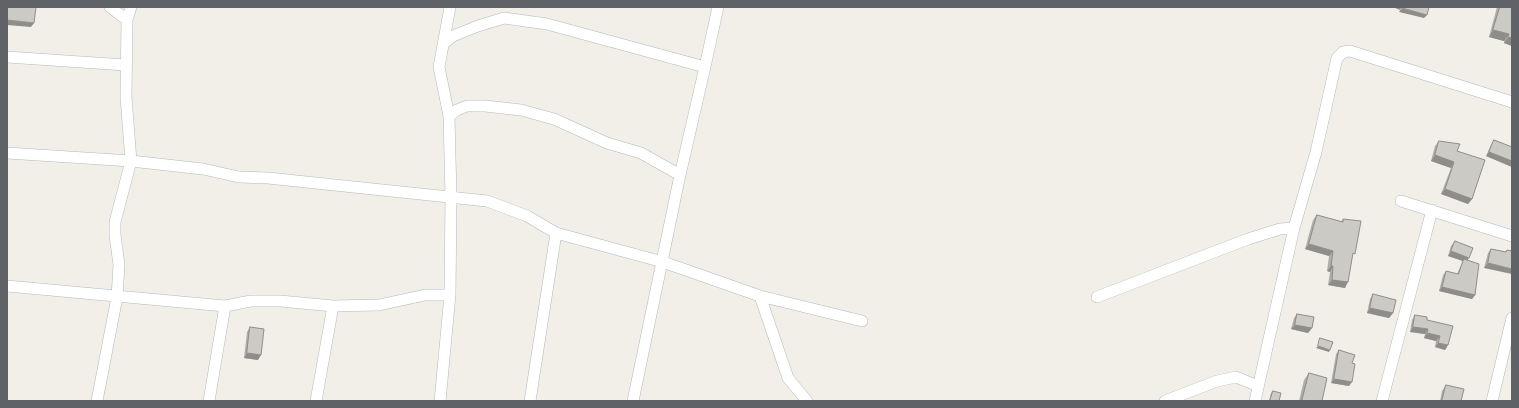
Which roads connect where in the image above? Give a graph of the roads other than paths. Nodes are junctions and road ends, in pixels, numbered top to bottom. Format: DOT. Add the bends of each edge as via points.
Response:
graph roads {
  1 [pos="110,7"];
  2 [pos="131,7"];
  3 [pos="450,7"];
  4 [pos="718,7"];
  5 [pos="126,20"];
  6 [pos="443,44"];
  7 [pos="7,57"];
  8 [pos="125,65"];
  9 [pos="706,67"];
  10 [pos="1512,102"];
  11 [pos="450,116"];
  12 [pos="7,153"];
  13 [pos="131,161"];
  14 [pos="680,175"];
  15 [pos="451,196"];
  16 [pos="1401,201"];
  17 [pos="1432,210"];
  18 [pos="1294,228"];
  19 [pos="556,233"];
  20 [pos="1512,236"];
  21 [pos="663,262"];
  22 [pos="7,286"];
  23 [pos="450,295"];
  24 [pos="760,296"];
  25 [pos="117,297"];
  26 [pos="1097,297"];
  27 [pos="224,306"];
  28 [pos="333,306"];
  29 [pos="1512,318"];
  30 [pos="862,321"];
  31 [pos="1258,386"];
  32 [pos="98,401"];
  33 [pos="210,401"];
  34 [pos="316,401"];
  35 [pos="440,401"];
  36 [pos="530,401"];
  37 [pos="633,401"];
  38 [pos="807,401"];
  39 [pos="1166,401"];
  40 [pos="1255,401"];
  41 [pos="1382,401"];
  42 [pos="1492,401"];
  1 -- 5 [label="street"];
  2 -- 5 [label="street"];
  3 -- 6 [label="street"];
  4 -- 9 [label="street"];
  5 -- 8 [label="street"];
  6 -- 9 [label="street" via="453,36 504,18 547,24"];
  6 -- 11 [label="street" via="439,68"];
  7 -- 8 [label="street"];
  8 -- 13 [label="street"];
  9 -- 14 [label="street"];
  10 -- 18 [label="street" via="1361,54 1343,52 1337,58 1316,152"];
  11 -- 14 [label="street" via="468,106 521,110 554,119 607,143 641,153"];
  11 -- 15 [label="street"];
  12 -- 13 [label="street"];
  13 -- 15 [label="street" via="203,168 239,177"];
  13 -- 25 [label="street" via="115,222 119,265"];
  14 -- 21 [label="street"];
  15 -- 19 [label="street" via="487,201 527,216"];
  15 -- 23 [label="street"];
  16 -- 17 [label="street"];
  17 -- 20 [label="street"];
  17 -- 41 [label="street"];
  18 -- 26 [label="street" via="1248,240"];
  18 -- 31 [label="street"];
  19 -- 21 [label="street"];
  19 -- 36 [label="street"];
  21 -- 24 [label="street"];
  21 -- 37 [label="street"];
  22 -- 25 [label="street"];
  23 -- 28 [label="street" via="425,295 379,305"];
  23 -- 35 [label="street"];
  24 -- 30 [label="street"];
  24 -- 38 [label="street" via="788,378"];
  25 -- 27 [label="street"];
  25 -- 32 [label="street"];
  27 -- 28 [label="street" via="280,301"];
  27 -- 33 [label="street"];
  28 -- 34 [label="street"];
  29 -- 42 [label="street"];
  31 -- 39 [label="street" via="1236,376"];
  31 -- 40 [label="street"];
}
